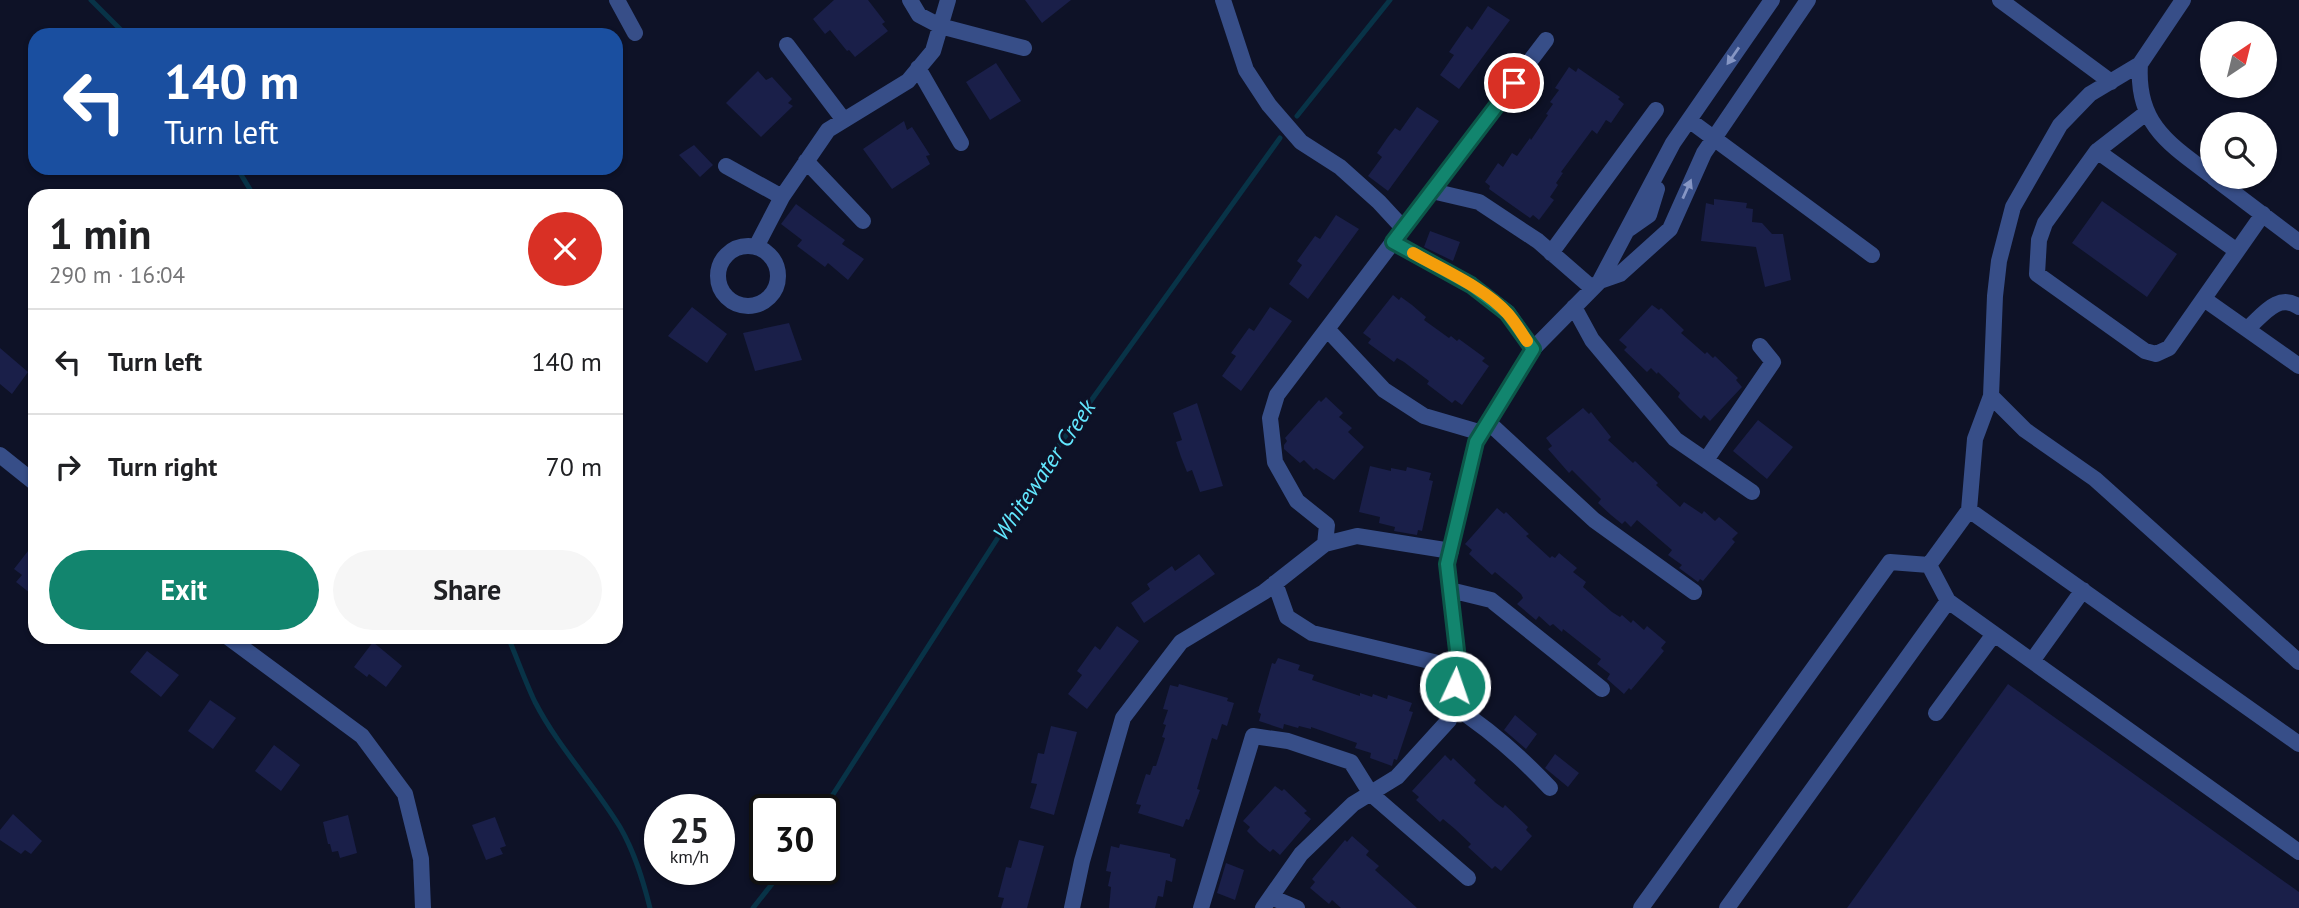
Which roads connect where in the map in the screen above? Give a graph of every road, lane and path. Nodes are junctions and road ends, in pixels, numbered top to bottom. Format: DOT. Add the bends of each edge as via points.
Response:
graph roads {
  1 [pos="617,0"];
  2 [pos="910,0"];
  3 [pos="948,0"];
  4 [pos="1223,0"];
  5 [pos="1772,0"];
  6 [pos="1808,0"];
  7 [pos="2000,0"];
  8 [pos="2182,0"];
  9 [pos="940,26"];
  10 [pos="635,33"];
  11 [pos="1546,40"];
  12 [pos="787,46"];
  13 [pos="1024,48"];
  14 [pos="2140,64"];
  15 [pos="918,68"];
  16 [pos="2111,82"];
  17 [pos="1656,110"];
  18 [pos="2146,113"];
  19 [pos="843,120"];
  20 [pos="1689,120"];
  21 [pos="1713,139"];
  22 [pos="961,143"];
  23 [pos="1669,150"];
  24 [pos="2097,151"];
  25 [pos="806,161"];
  26 [pos="726,166"];
  27 [pos="2200,167"];
  28 [pos="2230,189"];
  29 [pos="1432,191"];
  30 [pos="782,197"];
  31 [pos="2263,214"];
  32 [pos="1649,215"];
  33 [pos="863,221"];
  34 [pos="1404,229"];
  35 [pos="1670,229"];
  36 [pos="1626,231"];
  37 [pos="1393,242"];
  38 [pos="2299,242"];
  39 [pos="756,247"];
  40 [pos="2237,251"];
  41 [pos="1551,253"];
  42 [pos="1872,255"];
  43 [pos="1596,284"];
  44 [pos="2204,299"];
  45 [pos="1574,307"];
  46 [pos="2299,307"];
  47 [pos="1327,329"];
  48 [pos="2247,329"];
  49 [pos="1760,346"];
  50 [pos="1533,349"];
  51 [pos="2299,366"];
  52 [pos="1991,396"];
  53 [pos="1485,428"];
  54 [pos="0,455"];
  55 [pos="1706,460"];
  56 [pos="28,477"];
  57 [pos="1752,492"];
  58 [pos="1969,510"];
  59 [pos="1325,544"];
  60 [pos="1451,551"];
  61 [pos="1929,565"];
  62 [pos="1275,583"];
  63 [pos="1450,590"];
  64 [pos="2083,590"];
  65 [pos="1694,592"];
  66 [pos="1948,601"];
  67 [pos="1994,634"];
  68 [pos="238,644"];
  69 [pos="2032,661"];
  70 [pos="2299,662"];
  71 [pos="1459,668"];
  72 [pos="1602,689"];
  73 [pos="1452,705"];
  74 [pos="1936,713"];
  75 [pos="2299,744"];
  76 [pos="1550,788"];
  77 [pos="1371,794"];
  78 [pos="2299,852"];
  79 [pos="1468,878"];
  80 [pos="1267,902"];
  81 [pos="423,908"];
  82 [pos="1072,908"];
  83 [pos="1201,908"];
  84 [pos="1297,908"];
  85 [pos="1641,908"];
  86 [pos="1727,908"];
  1 -- 10 [label="street"];
  2 -- 9 [label="street" via="919,15"];
  3 -- 9 [label="street"];
  4 -- 34 [label="street" via="1246,70 1269,105 1301,142 1340,167"];
  5 -- 20 [label="street, one-way"];
  6 -- 21 [label="street"];
  7 -- 16 [label="street"];
  8 -- 14 [label="street"];
  9 -- 13 [label="street"];
  9 -- 15 [label="street" via="933,51"];
  11 -- 29 [label="street"];
  12 -- 19 [label="street"];
  14 -- 16 [label="street"];
  14 -- 18 [label="street"];
  15 -- 19 [label="street" via="908,80"];
  15 -- 22 [label="street"];
  16 -- 52 [label="street" via="2090,94 2060,125 2013,208 1994,296"];
  17 -- 41 [label="street"];
  18 -- 24 [label="street"];
  18 -- 27 [label="street" via="2171,146"];
  19 -- 25 [label="street" via="828,130"];
  20 -- 21 [label="street"];
  20 -- 23 [label="street"];
  35 -- 21 [label="street, one-way"];
  21 -- 42 [label="street"];
  23 -- 32 [label="street"];
  23 -- 36 [label="street"];
  24 -- 40 [label="street"];
  24 -- 44 [label="street" via="2045,223 2039,240 2038,274 2145,351 2156,354 2169,348"];
  25 -- 30 [label="street"];
  25 -- 33 [label="street"];
  26 -- 30 [label="street"];
  28 -- 31 [label="street"];
  29 -- 34 [label="street"];
  29 -- 41 [label="street" via="1479,202"];
  30 -- 39 [label="street"];
  31 -- 38 [label="street"];
  31 -- 40 [label="street"];
  32 -- 35 [label="street"];
  32 -- 36 [label="street"];
  34 -- 37 [label="street"];
  35 -- 43 [label="street" via="1620,274"];
  36 -- 43 [label="street"];
  37 -- 47 [label="street"];
  37 -- 50 [label="street" via="1471,285 1507,313"];
  40 -- 44 [label="street"];
  41 -- 43 [label="street"];
  43 -- 45 [label="street"];
  44 -- 48 [label="street"];
  45 -- 50 [label="street"];
  45 -- 55 [label="street" via="1592,340 1675,439"];
  46 -- 48 [label="street" via="2280,301"];
  47 -- 53 [label="street" via="1384,390 1424,416"];
  47 -- 59 [label="street" via="1277,395 1270,418 1275,462 1297,501 1327,525"];
  48 -- 51 [label="street"];
  49 -- 55 [label="street" via="1773,362"];
  50 -- 53 [label="street"];
  52 -- 58 [label="street" via="1975,439"];
  52 -- 70 [label="street" via="2025,430 2095,479"];
  53 -- 60 [label="street" via="1476,442"];
  53 -- 65 [label="street" via="1594,520"];
  54 -- 56 [label="street"];
  55 -- 57 [label="street"];
  58 -- 61 [label="street"];
  58 -- 64 [label="street"];
  59 -- 60 [label="street" via="1357,536"];
  59 -- 62 [label="street"];
  60 -- 63 [label="street" via="1447,564"];
  61 -- 66 [label="street"];
  61 -- 85 [label="street" via="1890,562"];
  62 -- 71 [label="street" via="1287,617 1312,633"];
  62 -- 82 [label="street" via="1181,642 1123,718"];
  63 -- 71 [label="street"];
  63 -- 72 [label="street" via="1491,600"];
  64 -- 69 [label="street"];
  64 -- 75 [label="street"];
  66 -- 67 [label="street"];
  66 -- 86 [label="street"];
  67 -- 69 [label="street"];
  67 -- 74 [label="street"];
  68 -- 81 [label="street" via="362,736 405,794 421,859"];
  69 -- 78 [label="street"];
  71 -- 73 [label="street"];
  73 -- 76 [label="street" via="1514,751"];
  73 -- 77 [label="street" via="1449,720 1406,768"];
  77 -- 79 [label="street"];
  77 -- 80 [label="street" via="1353,804 1301,854"];
  77 -- 83 [label="street" via="1352,762 1288,740 1253,736"];
  80 -- 84 [label="street"];
}
